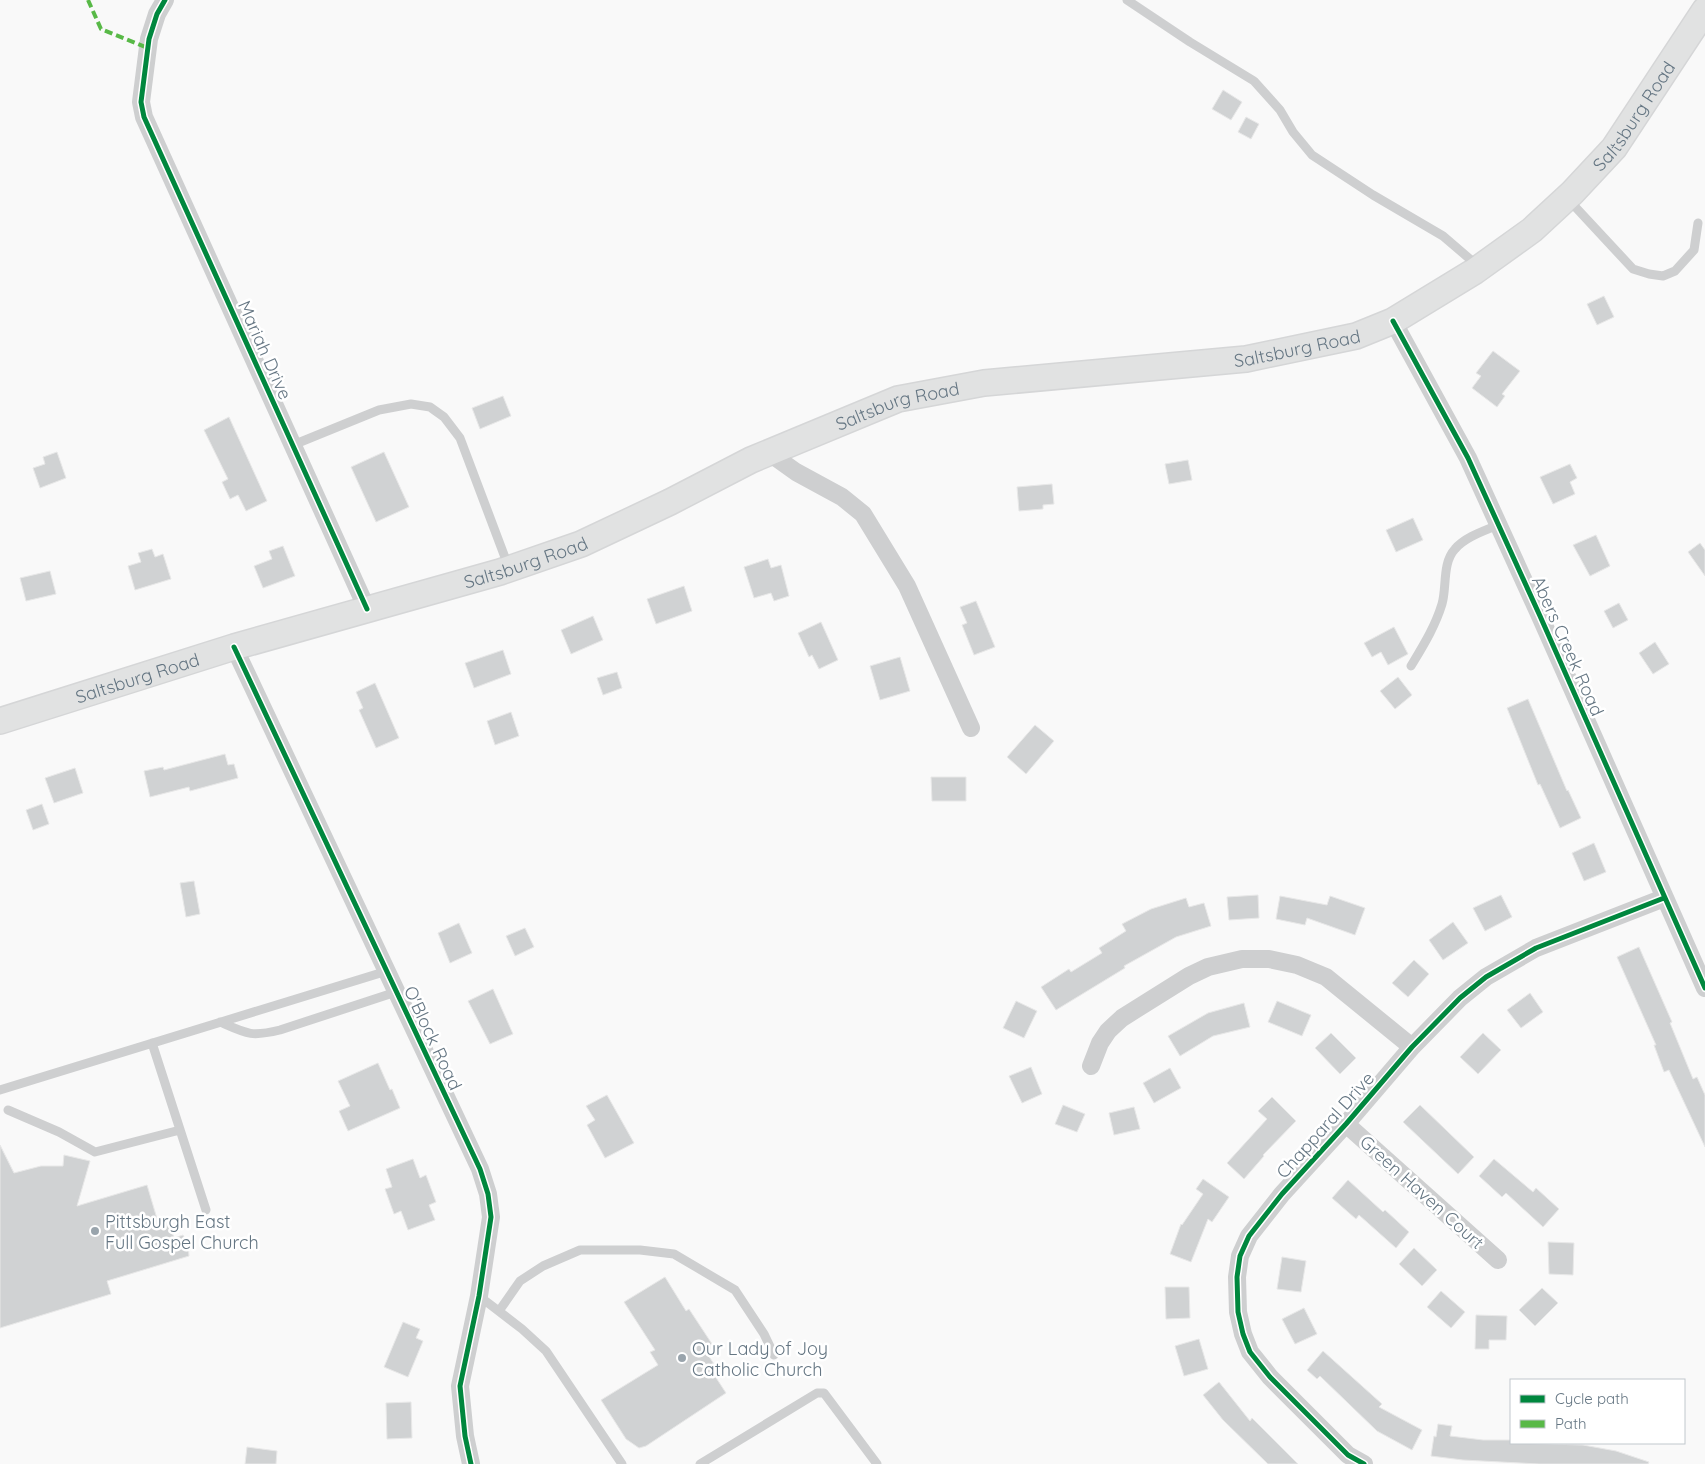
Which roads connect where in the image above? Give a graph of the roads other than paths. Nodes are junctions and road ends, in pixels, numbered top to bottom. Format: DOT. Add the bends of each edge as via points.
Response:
graph roads {
  1 [pos="164,0"];
  2 [pos="1128,0"];
  3 [pos="1705,10"];
  4 [pos="1567,197"];
  5 [pos="1698,222"];
  6 [pos="1480,268"];
  7 [pos="1393,320"];
  8 [pos="293,445"];
  9 [pos="768,452"];
  10 [pos="1498,525"];
  11 [pos="509,569"];
  12 [pos="367,609"];
  13 [pos="234,647"];
  14 [pos="1411,666"];
  15 [pos="0,721"];
  16 [pos="971,728"];
  17 [pos="1664,898"];
  18 [pos="387,971"];
  19 [pos="1705,988"];
  20 [pos="396,992"];
  21 [pos="220,1022"];
  22 [pos="152,1043"];
  23 [pos="1412,1047"];
  24 [pos="1091,1066"];
  25 [pos="0,1090"];
  26 [pos="8,1110"];
  27 [pos="1346,1124"];
  28 [pos="180,1130"];
  29 [pos="206,1210"];
  30 [pos="1498,1260"];
  31 [pos="479,1296"];
  32 [pos="499,1311"];
  33 [pos="774,1355"];
  34 [pos="471,1464"];
  35 [pos="622,1464"];
  36 [pos="700,1464"];
  37 [pos="877,1464"];
  38 [pos="1364,1464"];
  1 -- 8 [label="street, Mariah Drive" via="149,39 140,102 144,118"];
  2 -- 6 [label="lane" via="1254,81 1280,110 1312,155 1442,236"];
  3 -- 4 [label="main road, Saltsburg Road" via="1614,148"];
  4 -- 5 [label="lane" via="1633,269 1649,274 1663,276 1675,271 1694,250"];
  4 -- 6 [label="main road, Saltsburg Road" via="1532,230"];
  6 -- 7 [label="main road, Saltsburg Road"];
  7 -- 9 [label="main road, Saltsburg Road" via="1356,336 1246,358 984,383 898,399"];
  7 -- 10 [label="street, Abers Creek Road" via="1468,458"];
  8 -- 11 [label="lane" via="379,410 411,404 430,407 460,438"];
  8 -- 12 [label="street, Mariah Drive"];
  9 -- 11 [label="main road, Saltsburg Road" via="581,544"];
  9 -- 16 [label="street" via="796,472 842,497 863,514 907,586"];
  10 -- 14 [label="lane" via="1463,542 1449,557 1442,604 1434,627"];
  10 -- 17 [label="street, Abers Creek Road"];
  11 -- 12 [label="main road, Saltsburg Road"];
  12 -- 13 [label="main road, Saltsburg Road"];
  13 -- 15 [label="main road, Saltsburg Road"];
  13 -- 18 [label="street, O'Block Road"];
  17 -- 19 [label="street, Abers Creek Road"];
  17 -- 23 [label="street, Chapparal Drive" via="1508,962 1460,998"];
  18 -- 20 [label="street, O'Block Road"];
  18 -- 21 [label="lane"];
  20 -- 21 [label="lane" via="262,1034 247,1034"];
  20 -- 31 [label="street, O'Block Road" via="480,1169 488,1194 491,1217"];
  21 -- 22 [label="lane"];
  22 -- 25 [label="lane"];
  22 -- 28 [label="lane"];
  23 -- 24 [label="street" via="1326,977 1297,965 1269,959 1242,959 1208,967 1189,976 1122,1018 1108,1030"];
  23 -- 27 [label="street, Chapparal Drive"];
  26 -- 28 [label="lane" via="95,1152"];
  27 -- 30 [label="street, Green Haven Court"];
  27 -- 38 [label="street, Chapparal Drive" via="1282,1194 1249,1236 1240,1256 1238,1312 1250,1352 1270,1377 1348,1455"];
  28 -- 29 [label="lane"];
  31 -- 32 [label="lane"];
  31 -- 34 [label="street, O'Block Road" via="460,1386"];
  32 -- 33 [label="lane" via="520,1280 580,1250 640,1250 674,1254 735,1290"];
  32 -- 35 [label="lane" via="546,1352"];
  36 -- 37 [label="lane" via="817,1392 824,1393"];
}
